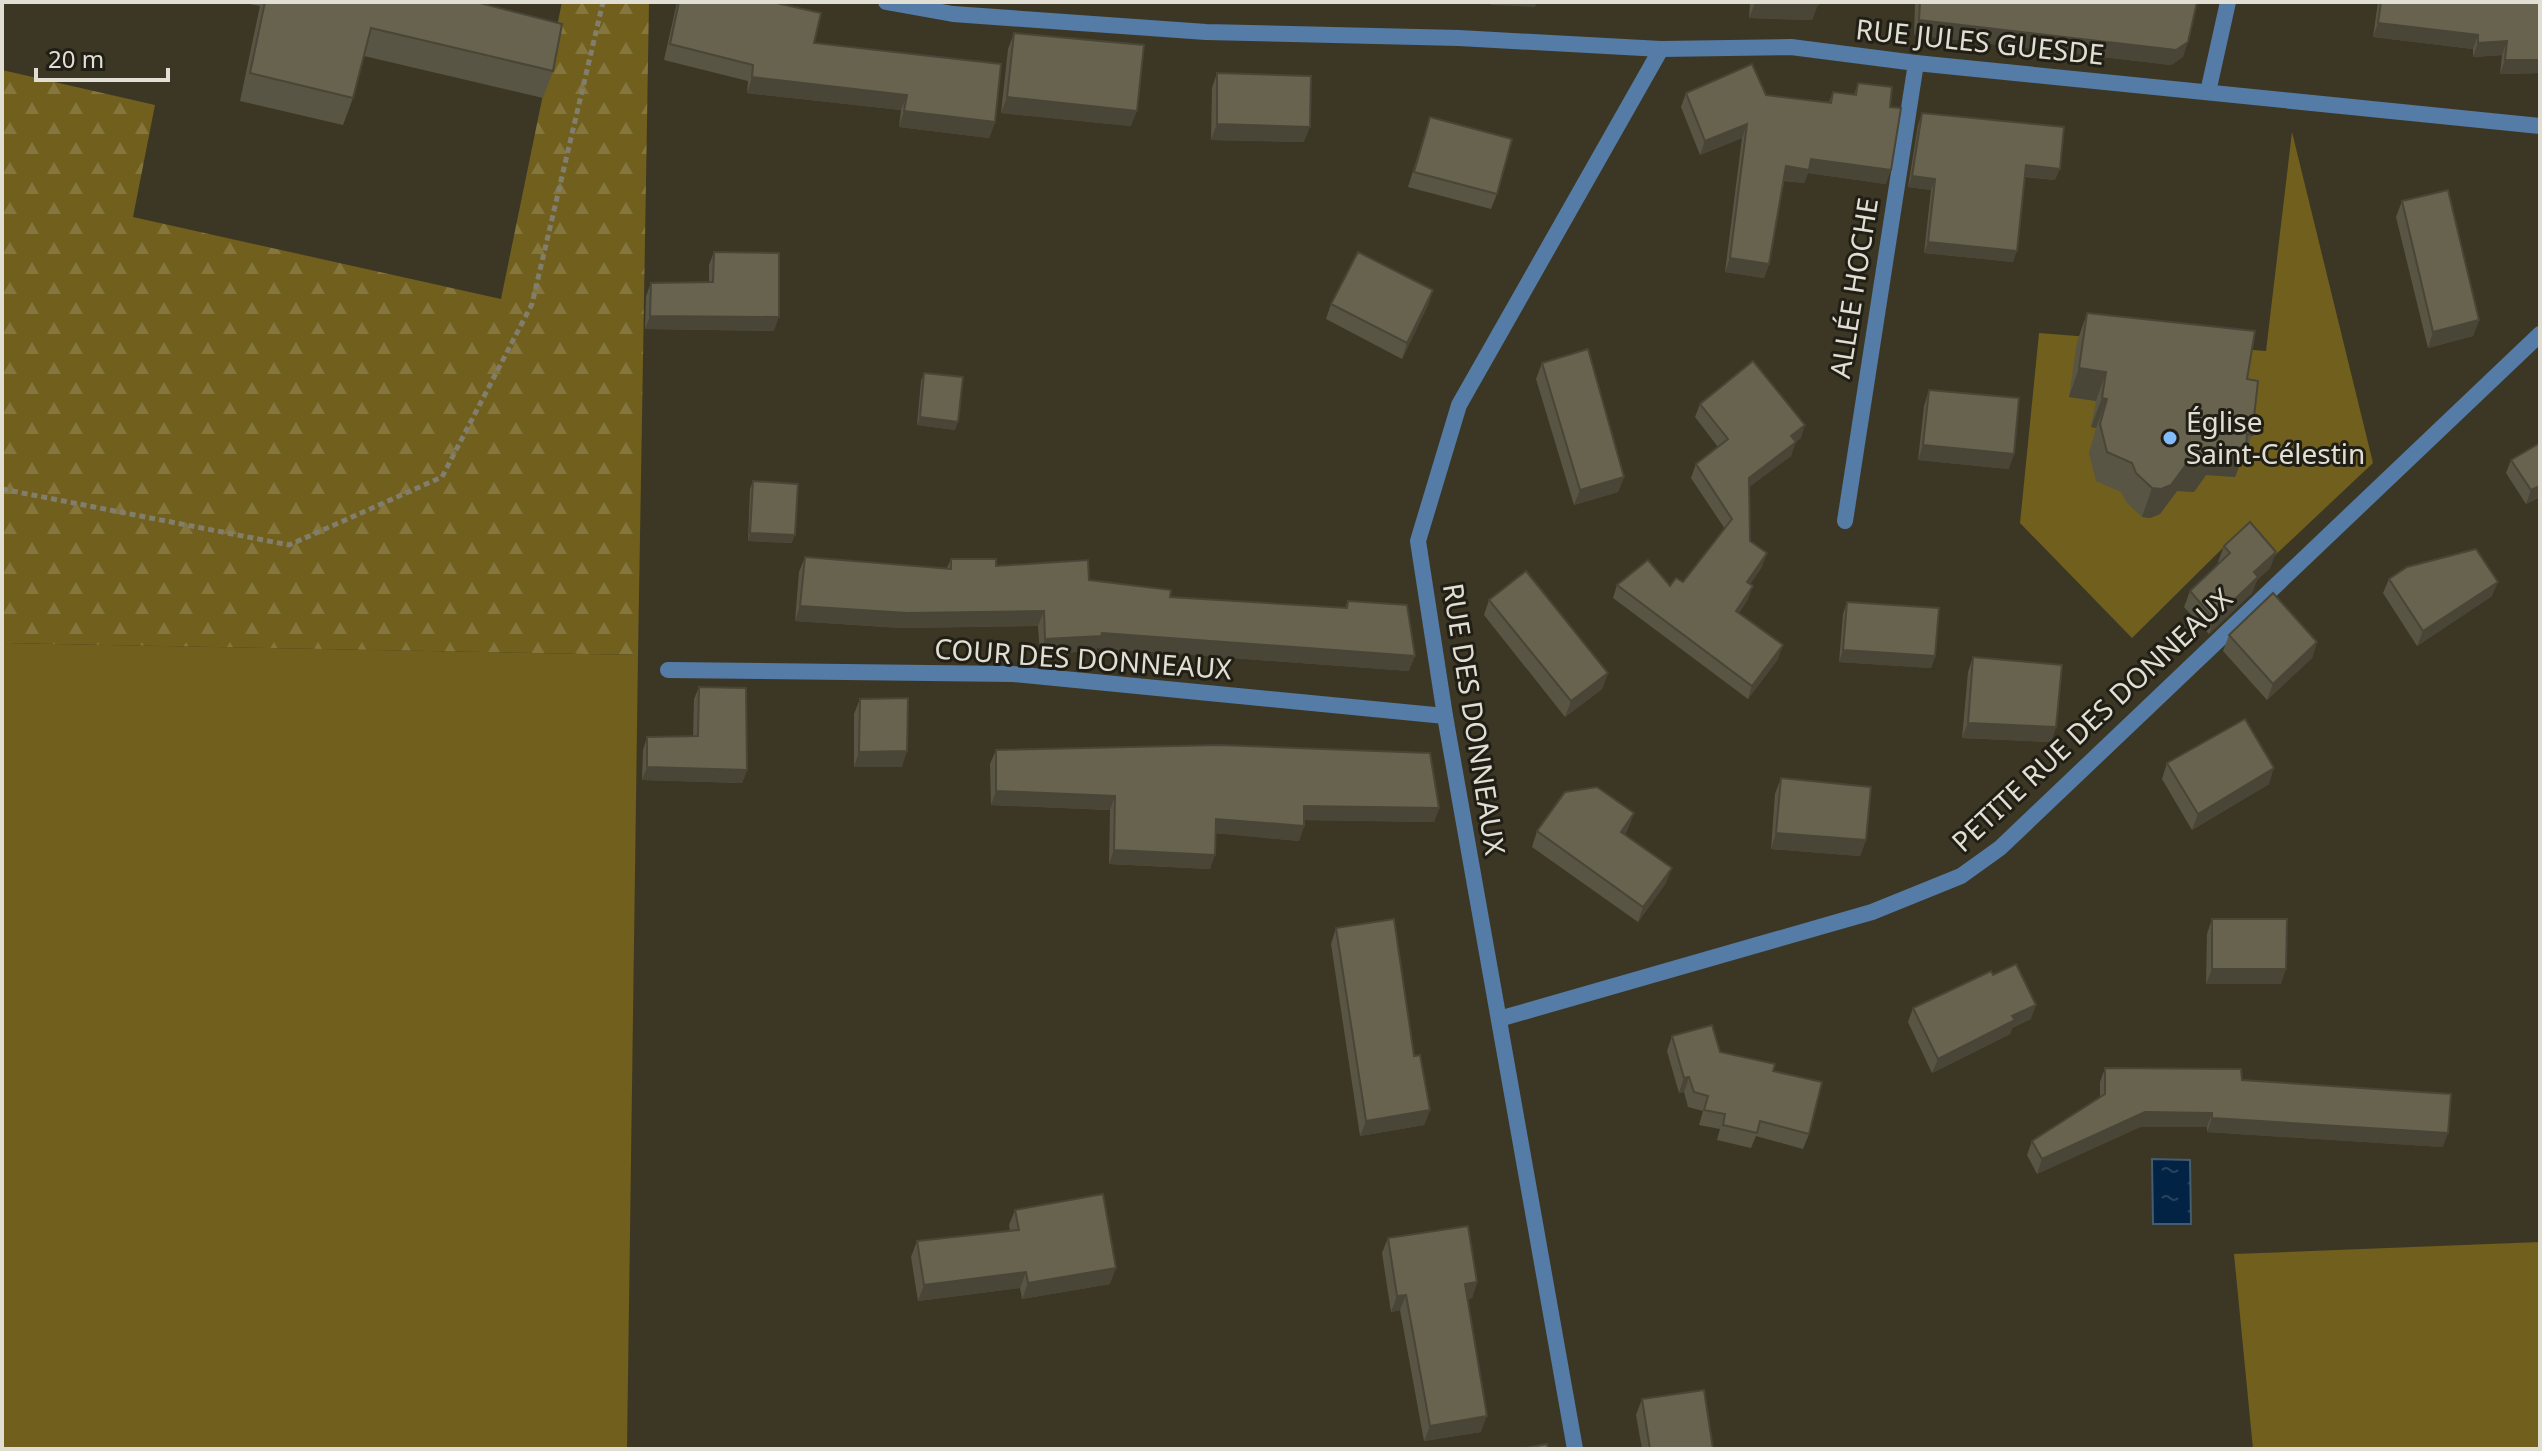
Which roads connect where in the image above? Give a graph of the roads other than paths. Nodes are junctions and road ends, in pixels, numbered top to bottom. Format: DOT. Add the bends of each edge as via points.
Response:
graph roads {
  1 [pos="886,2"];
  2 [pos="2228,2"];
  3 [pos="954,8"];
  4 [pos="1661,49"];
  5 [pos="1916,63"];
  6 [pos="2208,92"];
  7 [pos="2540,126"];
  8 [pos="2540,334"];
  9 [pos="1845,521"];
  10 [pos="668,670"];
  11 [pos="1445,716"];
  12 [pos="1499,1019"];
  13 [pos="1575,1449"];
  1 -- 3 [label="street, RUE JULES GUESDE"];
  2 -- 6 [label="street"];
  3 -- 4 [label="street, RUE JULES GUESDE" via="1206,32"];
  4 -- 5 [label="street, RUE JULES GUESDE" via="1791,47"];
  4 -- 11 [label="street, RUE DES DONNEAUX" via="1459,405 1418,541"];
  5 -- 6 [label="street, RUE JULES GUESDE"];
  5 -- 9 [label="street, ALLÉE HOCHE"];
  6 -- 7 [label="street, RUE JULES GUESDE"];
  8 -- 12 [label="street, PETITE RUE DES DONNEAUX" via="2000,848 1961,876 1872,912"];
  10 -- 11 [label="street, COUR DES DONNEAUX" via="1013,674"];
  11 -- 12 [label="street, RUE DES DONNEAUX"];
  12 -- 13 [label="street, RUE DES DONNEAUX"];
}
